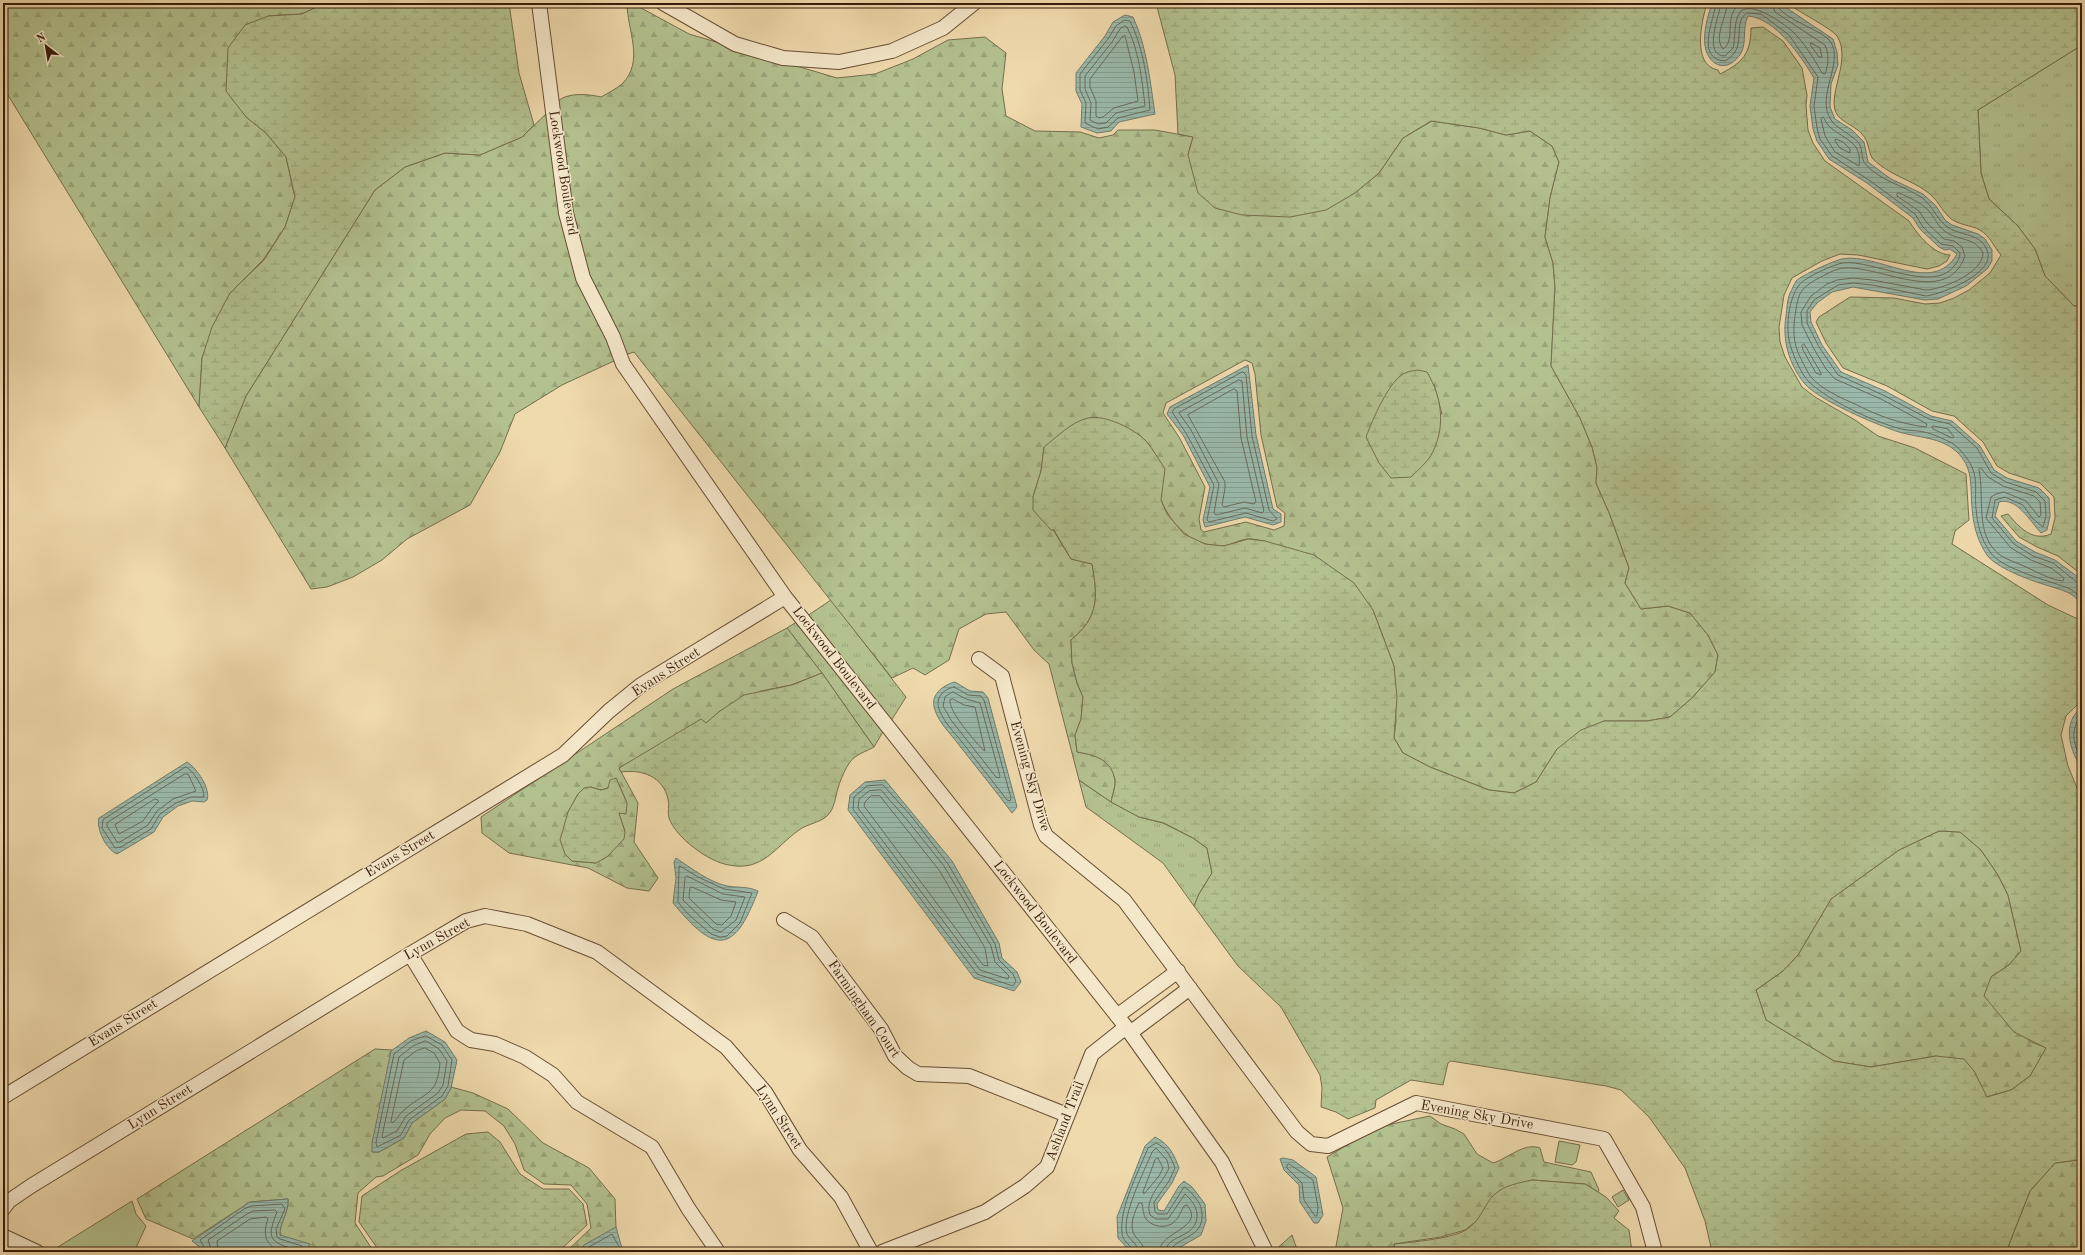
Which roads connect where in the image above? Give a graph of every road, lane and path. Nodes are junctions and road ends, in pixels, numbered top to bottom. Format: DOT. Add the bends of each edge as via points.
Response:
graph roads {
  1 [pos="539,3"];
  2 [pos="663,3"];
  3 [pos="974,3"];
  4 [pos="785,597"];
  5 [pos="979,659"];
  6 [pos="784,920"];
  7 [pos="410,954"];
  8 [pos="1178,971"];
  9 [pos="1190,988"];
  10 [pos="1117,1016"];
  11 [pos="1128,1030"];
  12 [pos="3,1097"];
  13 [pos="1067,1115"];
  14 [pos="3,1209"];
  15 [pos="3,1236"];
  16 [pos="37,1252"];
  17 [pos="718,1252"];
  18 [pos="871,1252"];
  19 [pos="882,1252"];
  20 [pos="1266,1252"];
  21 [pos="1654,1252"];
  1 -- 4 [label="street, Lockwood Boulevard" via="566,213 583,278 613,337 623,364"];
  2 -- 3 [label="street" via="735,44 783,58 839,62 892,51 943,28"];
  4 -- 10 [label="street, Lockwood Boulevard"];
  4 -- 12 [label="street, Evans Street" via="641,685 609,711 563,755"];
  5 -- 8 [label="street, Evening Sky Drive" via="1002,676 1046,836 1124,900"];
  6 -- 13 [label="street, Farmingham Court" via="812,937 881,1029 895,1056 908,1068 918,1074 969,1076"];
  7 -- 14 [label="street, Lynn Street" via="31,1186 9,1201"];
  7 -- 17 [label="street" via="457,1031 471,1040 495,1044 525,1056 553,1075 578,1102 652,1147"];
  7 -- 18 [label="street, Lynn Street" via="466,921 485,916 526,924 597,952 726,1047 765,1092 800,1150 841,1197"];
  8 -- 9 [label="street, Evening Sky Drive"];
  8 -- 10 [label="street"];
  9 -- 11 [label="street"];
  9 -- 21 [label="street, Evening Sky Drive" via="1297,1132 1311,1144 1328,1146 1416,1103 1604,1139 1643,1207"];
  10 -- 11 [label="street, Lockwood Boulevard"];
  11 -- 13 [label="street, Ashland Trail" via="1092,1054"];
  11 -- 20 [label="street, Lockwood Boulevard" via="1222,1162"];
  13 -- 19 [label="street, Ashland Trail" via="1047,1167 1025,1186 985,1212"];
  15 -- 16 [label="street"];
}
